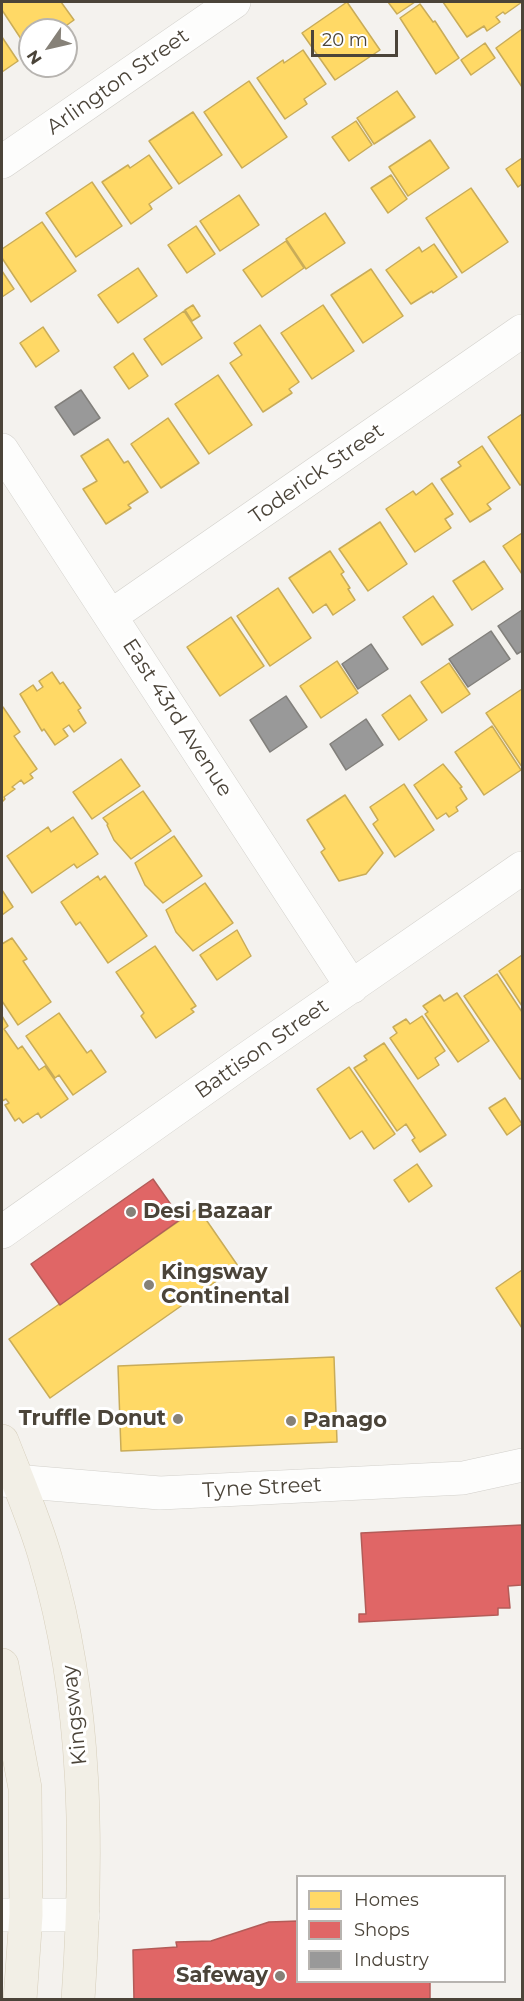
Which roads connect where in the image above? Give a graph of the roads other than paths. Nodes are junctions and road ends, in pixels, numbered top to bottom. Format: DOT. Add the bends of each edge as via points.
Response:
graph roads {
  1 [pos="234,2"];
  2 [pos="2,162"];
  3 [pos="522,331"];
  4 [pos="2,450"];
  5 [pos="111,616"];
  6 [pos="522,868"];
  7 [pos="352,987"];
  8 [pos="2,1232"];
  9 [pos="2,1441"];
  10 [pos="522,1465"];
  11 [pos="9,1481"];
  12 [pos="2,1665"];
  13 [pos="14,1915"];
  14 [pos="83,1915"];
  15 [pos="20,2000"];
  16 [pos="78,2000"];
  1 -- 2 [label="street, Arlington Street"];
  3 -- 5 [label="street, Toderick Street"];
  4 -- 5 [label="street, East 43rd Avenue"];
  5 -- 7 [label="street, East 43rd Avenue"];
  6 -- 7 [label="street, Battison Street"];
  7 -- 8 [label="street, Battison Street"];
  9 -- 11 [label="main road, Kingsway"];
  10 -- 11 [label="street, Tyne Street" via="463,1478 160,1493"];
  11 -- 14 [label="main road, Kingsway" via="46,1559 68,1654 82,1783"];
  12 -- 13 [label="main road" via="25,1788"];
  13 -- 14 [label="street"];
  13 -- 15 [label="main road"];
  14 -- 16 [label="main road, Kingsway"];
}
